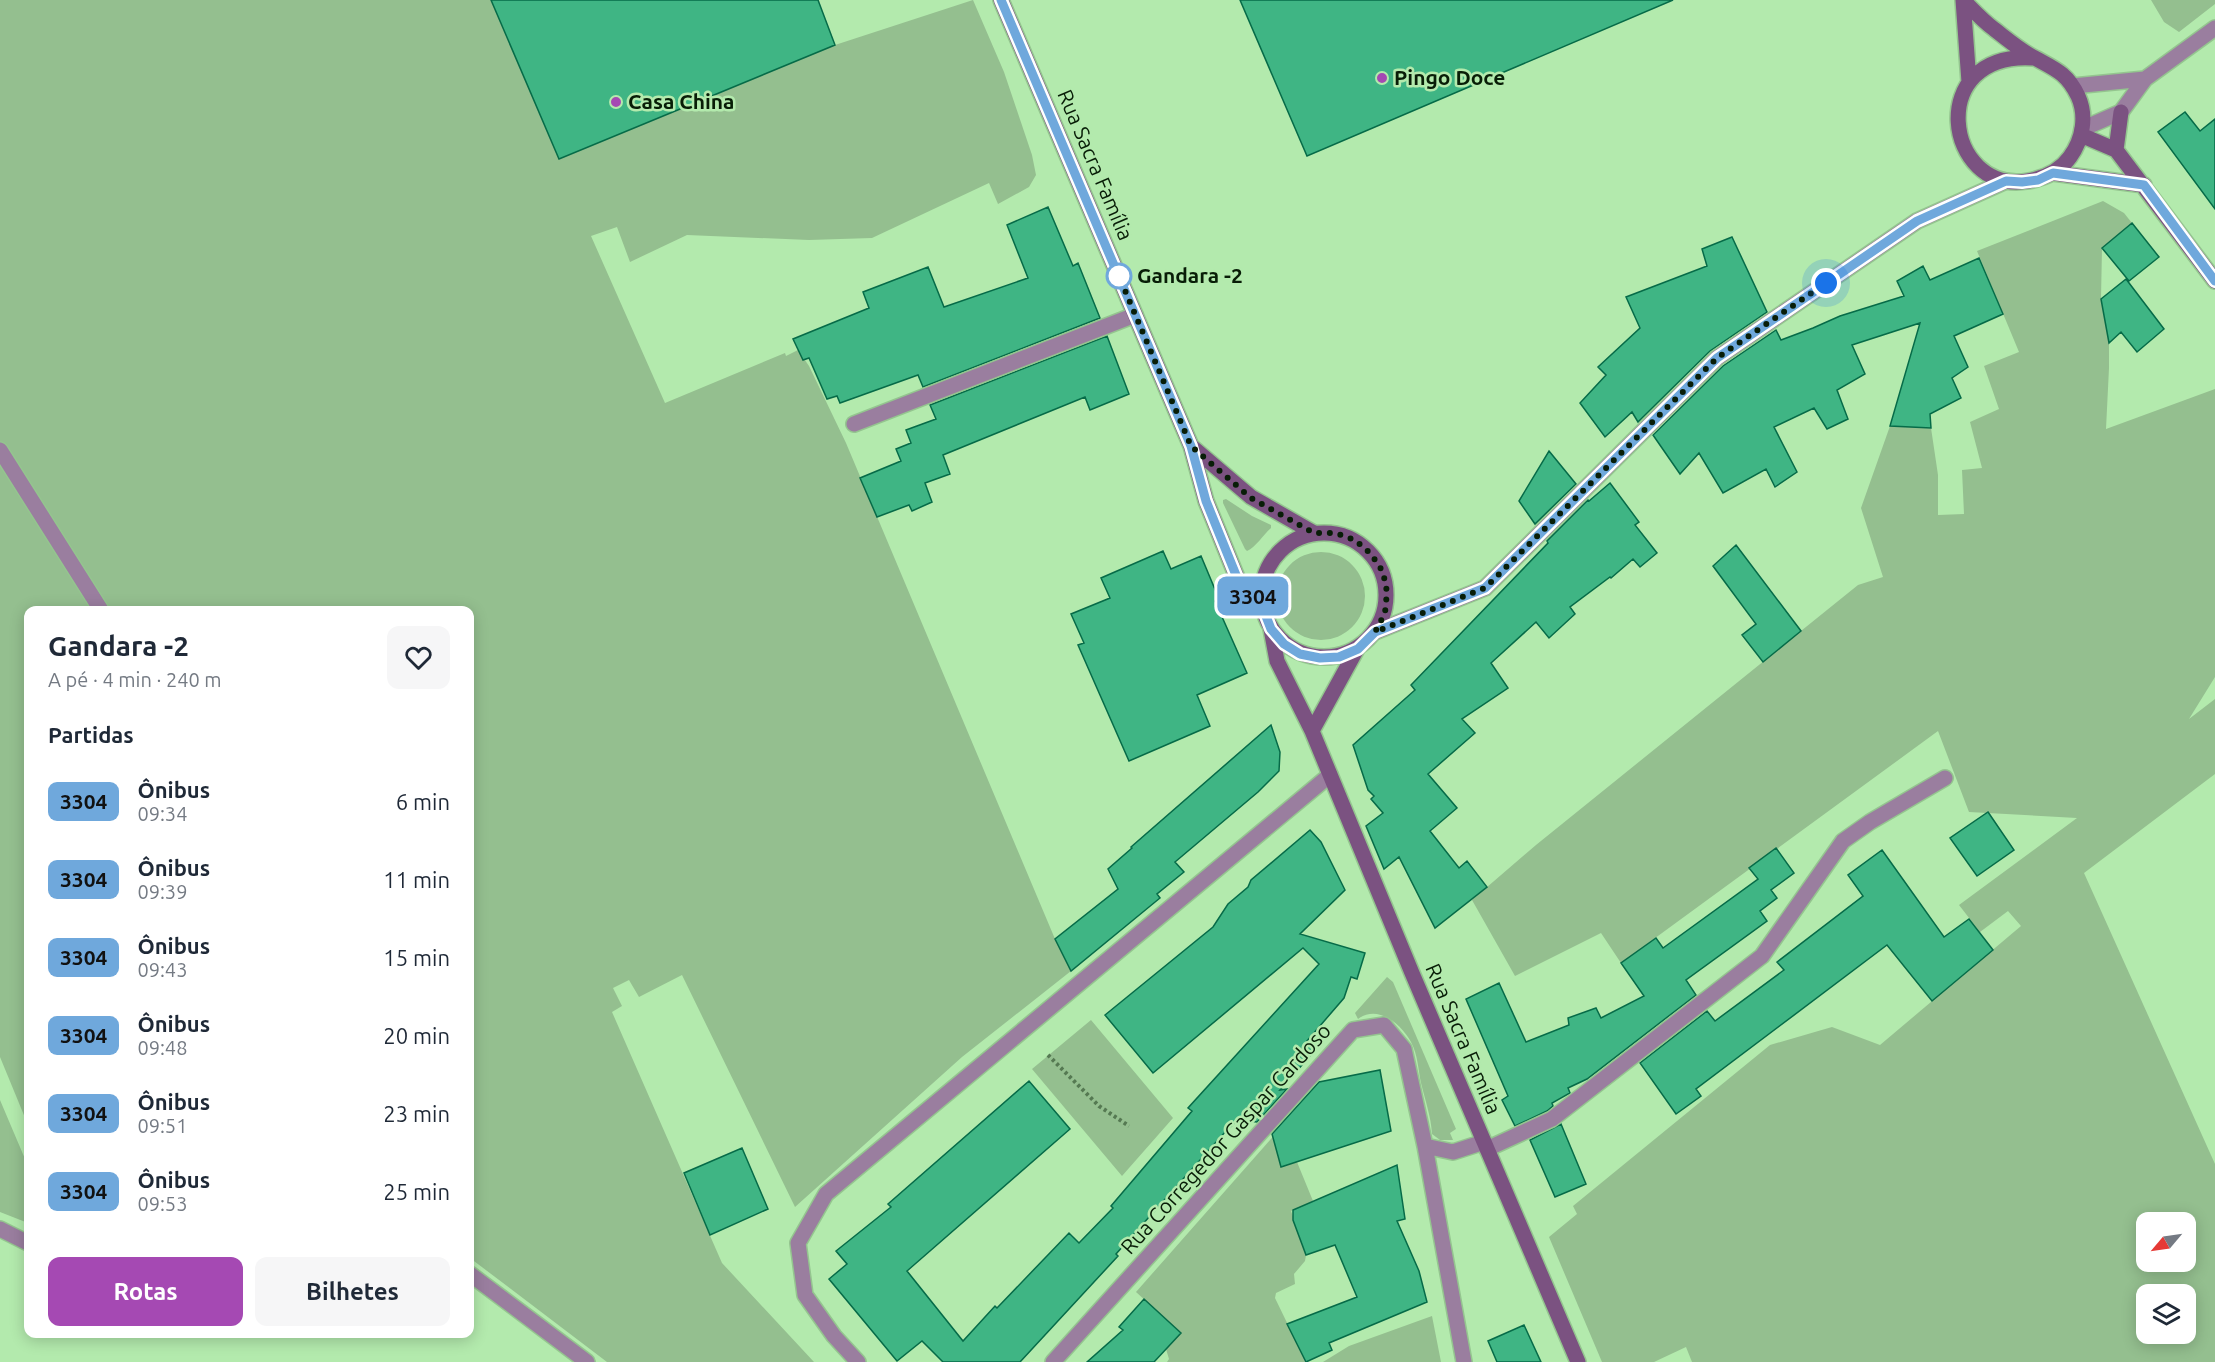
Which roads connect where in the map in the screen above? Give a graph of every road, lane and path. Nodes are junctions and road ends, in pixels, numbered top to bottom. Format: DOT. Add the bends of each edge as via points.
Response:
graph roads {
  1 [pos="1001,0"];
  2 [pos="1963,1"];
  3 [pos="2215,28"];
  4 [pos="2034,58"];
  5 [pos="2145,79"];
  6 [pos="1969,82"];
  7 [pos="2073,86"];
  8 [pos="2121,112"];
  9 [pos="2082,132"];
  10 [pos="2116,150"];
  11 [pos="2053,173"];
  12 [pos="2006,181"];
  13 [pos="2144,185"];
  14 [pos="2215,280"];
  15 [pos="1135,315"];
  16 [pos="854,424"];
  17 [pos="1191,446"];
  18 [pos="0,450"];
  19 [pos="1314,533"];
  20 [pos="98,606"];
  21 [pos="1262,606"];
  22 [pos="1271,629"];
  23 [pos="1375,632"];
  24 [pos="1358,649"];
  25 [pos="1312,731"];
  26 [pos="1330,775"];
  27 [pos="1945,778"];
  28 [pos="1048,1055"];
  29 [pos="1129,1126"];
  30 [pos="1425,1146"];
  31 [pos="1486,1146"];
  32 [pos="0,1229"];
  33 [pos="24,1241"];
  34 [pos="474,1277"];
  35 [pos="587,1362"];
  36 [pos="858,1362"];
  37 [pos="1053,1362"];
  38 [pos="1464,1362"];
  39 [pos="1578,1362"];
  1 -- 15 [label="street, Rua Sacra Família"];
  2 -- 4 [label="street"];
  2 -- 6 [label="street"];
  3 -- 5 [label="street"];
  4 -- 6 [label="street" via="1998,60"];
  4 -- 7 [label="street" via="2063,73"];
  5 -- 7 [label="street"];
  5 -- 8 [label="street"];
  6 -- 12 [label="street" via="1959,105 1957,124 1962,143 1978,166"];
  7 -- 9 [label="street" via="2083,114"];
  8 -- 9 [label="street"];
  8 -- 10 [label="street"];
  9 -- 10 [label="street"];
  9 -- 11 [label="street" via="2066,163"];
  10 -- 13 [label="street"];
  11 -- 12 [label="street" via="2038,180"];
  11 -- 13 [label="street"];
  12 -- 23 [label="street" via="1917,221 1717,358 1485,588"];
  13 -- 14 [label="street"];
  15 -- 16 [label="street"];
  15 -- 17 [label="street, Rua Sacra Família"];
  17 -- 19 [label="street, Rua Sacra Família" via="1251,498"];
  17 -- 21 [label="street, Rua Sacra Família" via="1206,501 1238,580"];
  18 -- 20 [label="street"];
  19 -- 21 [label="street" via="1295,539 1268,567 1262,586"];
  19 -- 23 [label="street" via="1335,533 1355,540 1383,572 1387,592 1385,613"];
  21 -- 22 [label="street"];
  22 -- 24 [label="street" via="1300,654 1339,657"];
  22 -- 25 [label="street, Rua Sacra Família" via="1277,661"];
  23 -- 24 [label="street"];
  24 -- 25 [label="street"];
  25 -- 26 [label="street, Rua Sacra Família"];
  26 -- 31 [label="street, Rua Sacra Família"];
  26 -- 36 [label="street" via="826,1194 798,1243 805,1295"];
  27 -- 31 [label="street" via="1843,841 1762,956 1552,1119"];
  28 -- 29 [label="path" via="1099,1106"];
  30 -- 31 [label="street" via="1453,1152"];
  30 -- 37 [label="street, Rua Corregedor Gaspar Cardoso" via="1404,1049 1384,1025 1353,1030"];
  30 -- 38 [label="street"];
  31 -- 39 [label="street, Rua Sacra Família"];
  32 -- 33 [label="street"];
  34 -- 35 [label="street"];
}
